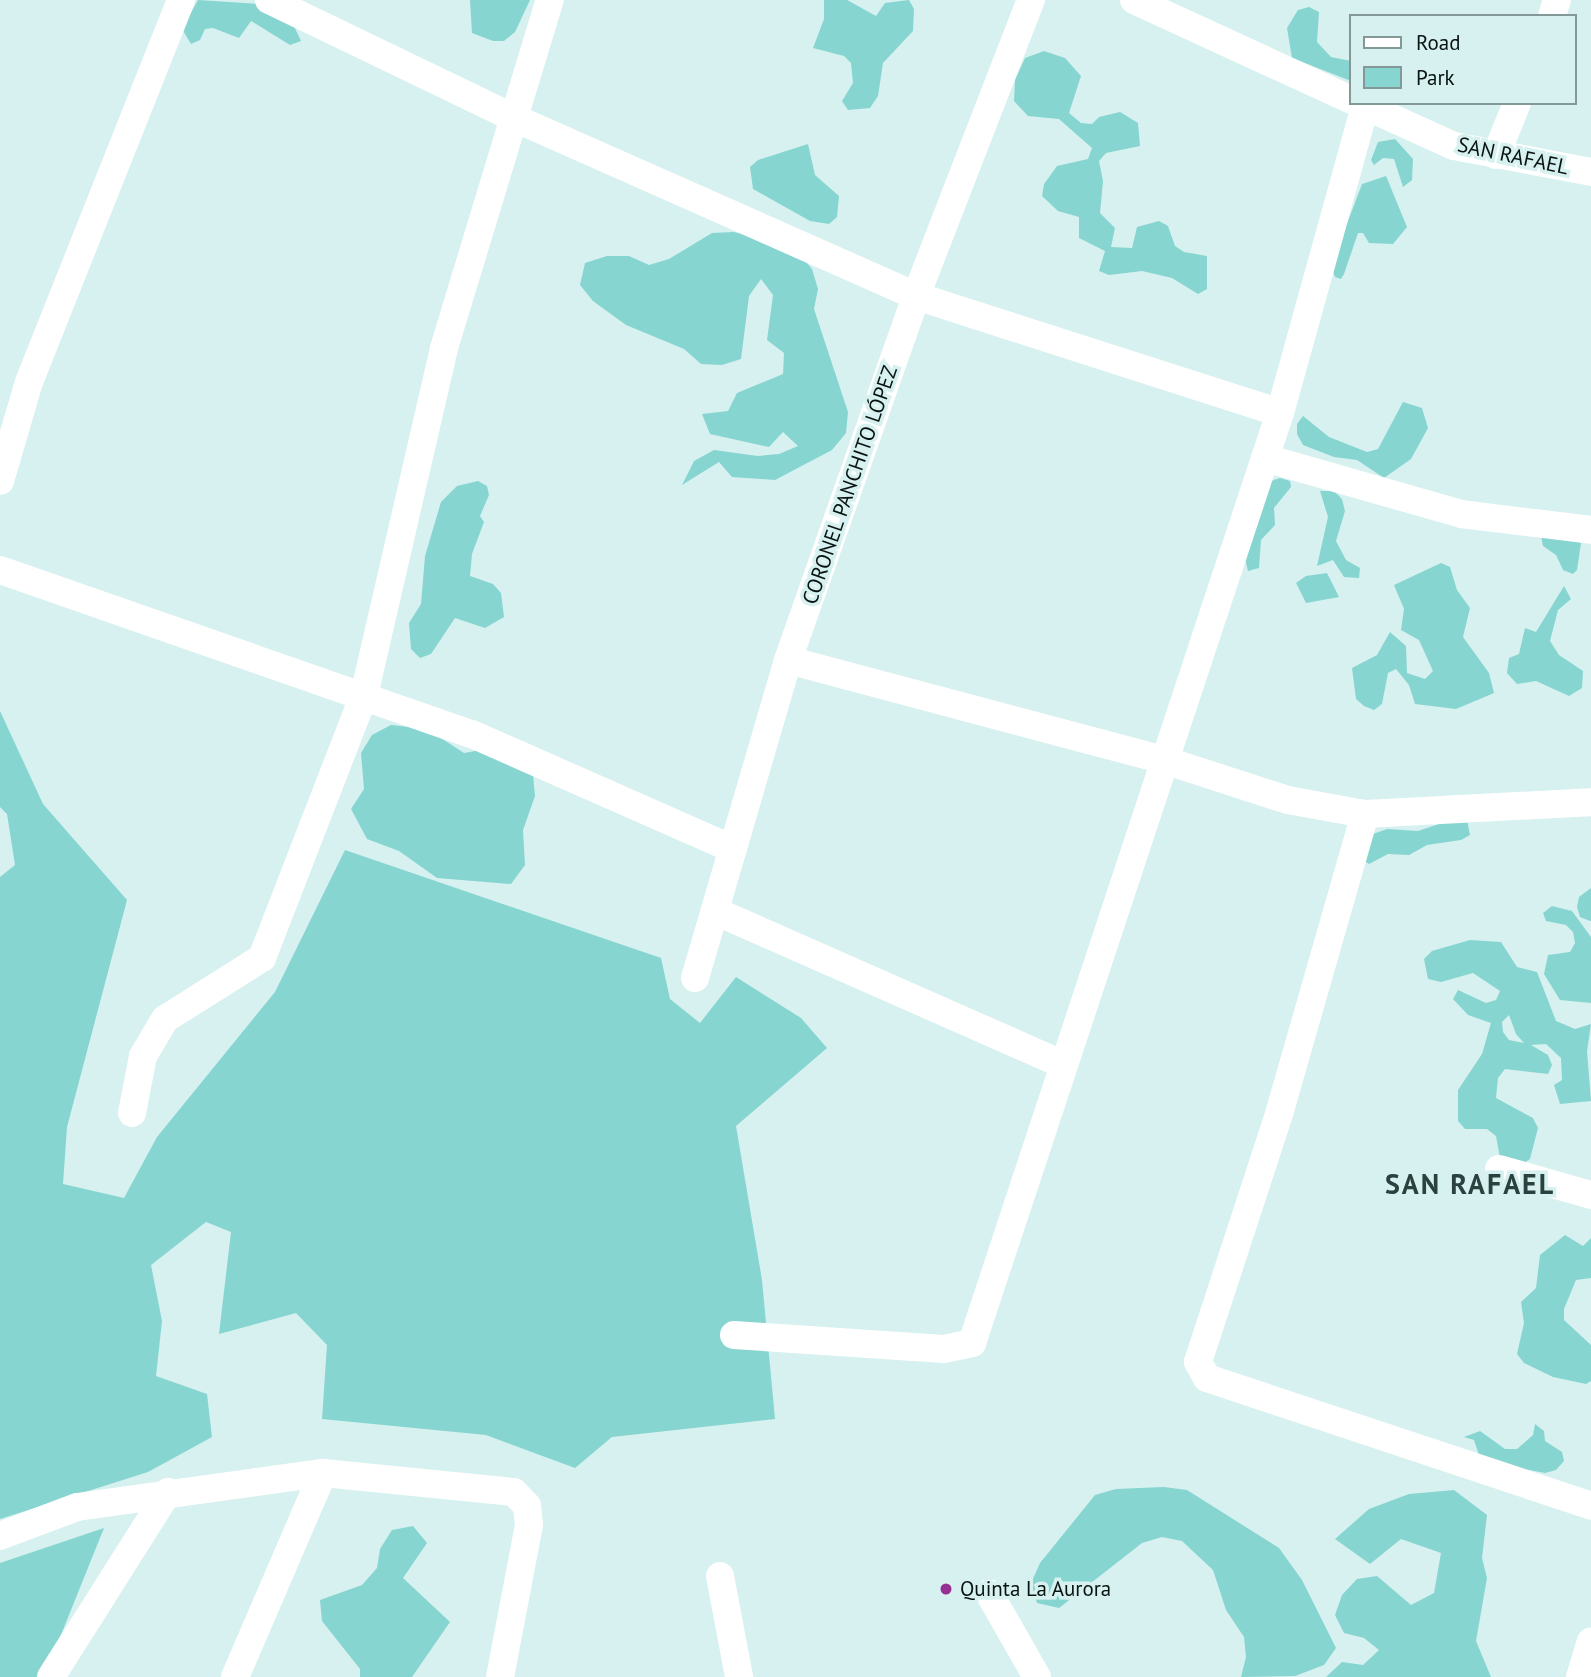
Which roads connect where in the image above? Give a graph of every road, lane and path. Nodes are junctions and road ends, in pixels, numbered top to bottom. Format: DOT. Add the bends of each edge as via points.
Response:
graph roads {
  1 [pos="181,0"];
  2 [pos="269,0"];
  3 [pos="550,0"];
  4 [pos="1031,0"];
  5 [pos="1134,0"];
  6 [pos="1350,99"];
  7 [pos="1358,105"];
  8 [pos="1363,105"];
  9 [pos="1516,105"];
  10 [pos="512,117"];
  11 [pos="1496,155"];
  12 [pos="1591,172"];
  13 [pos="916,296"];
  14 [pos="1280,413"];
  15 [pos="1265,458"];
  16 [pos="0,479"];
  17 [pos="1591,530"];
  18 [pos="0,570"];
  19 [pos="788,660"];
  20 [pos="364,695"];
  21 [pos="1167,761"];
  22 [pos="1591,803"];
  23 [pos="1365,814"];
  24 [pos="733,849"];
  25 [pos="715,911"];
  26 [pos="695,978"];
  27 [pos="1062,1064"];
  28 [pos="132,1113"];
  29 [pos="1499,1169"];
  30 [pos="1591,1195"];
  31 [pos="734,1335"];
  32 [pos="323,1473"];
  33 [pos="168,1492"];
  34 [pos="1591,1506"];
  35 [pos="0,1536"];
  36 [pos="720,1576"];
  37 [pos="989,1593"];
  38 [pos="1591,1642"];
  39 [pos="51,1677"];
  40 [pos="235,1677"];
  41 [pos="500,1677"];
  42 [pos="739,1677"];
  43 [pos="1037,1677"];
  44 [pos="1580,1677"];
  1 -- 16 [label="street" via="29,382"];
  2 -- 10 [label="street"];
  3 -- 10 [label="street"];
  4 -- 13 [label="street, CORONEL PANCHITO LÓPEZ"];
  5 -- 6 [label="street, SAN RAFAEL"];
  7 -- 14 [label="street"];
  8 -- 11 [label="street, SAN RAFAEL" via="1454,146"];
  9 -- 11 [label="street"];
  10 -- 13 [label="street"];
  10 -- 20 [label="street" via="444,348"];
  11 -- 12 [label="street, SAN RAFAEL"];
  13 -- 14 [label="street"];
  13 -- 19 [label="street, CORONEL PANCHITO LÓPEZ"];
  14 -- 15 [label="street"];
  15 -- 17 [label="street" via="1461,514"];
  15 -- 21 [label="street"];
  18 -- 20 [label="street"];
  19 -- 21 [label="street"];
  19 -- 24 [label="street, CORONEL PANCHITO LÓPEZ"];
  20 -- 24 [label="street" via="472,734"];
  20 -- 28 [label="street" via="262,958 165,1019 143,1056"];
  21 -- 23 [label="street" via="1288,800"];
  21 -- 27 [label="street"];
  22 -- 23 [label="street"];
  23 -- 34 [label="street" via="1280,1111 1198,1362 1207,1378"];
  24 -- 25 [label="street, CORONEL PANCHITO LÓPEZ"];
  25 -- 26 [label="street, CORONEL PANCHITO LÓPEZ"];
  25 -- 27 [label="street"];
  27 -- 31 [label="street" via="972,1343 944,1349"];
  29 -- 30 [label="street"];
  32 -- 33 [label="street"];
  32 -- 40 [label="street"];
  32 -- 41 [label="street" via="514,1492 527,1506 529,1525"];
  33 -- 35 [label="street" via="77,1507"];
  33 -- 39 [label="street"];
  36 -- 42 [label="street"];
  37 -- 43 [label="street"];
  38 -- 44 [label="street"];
}
